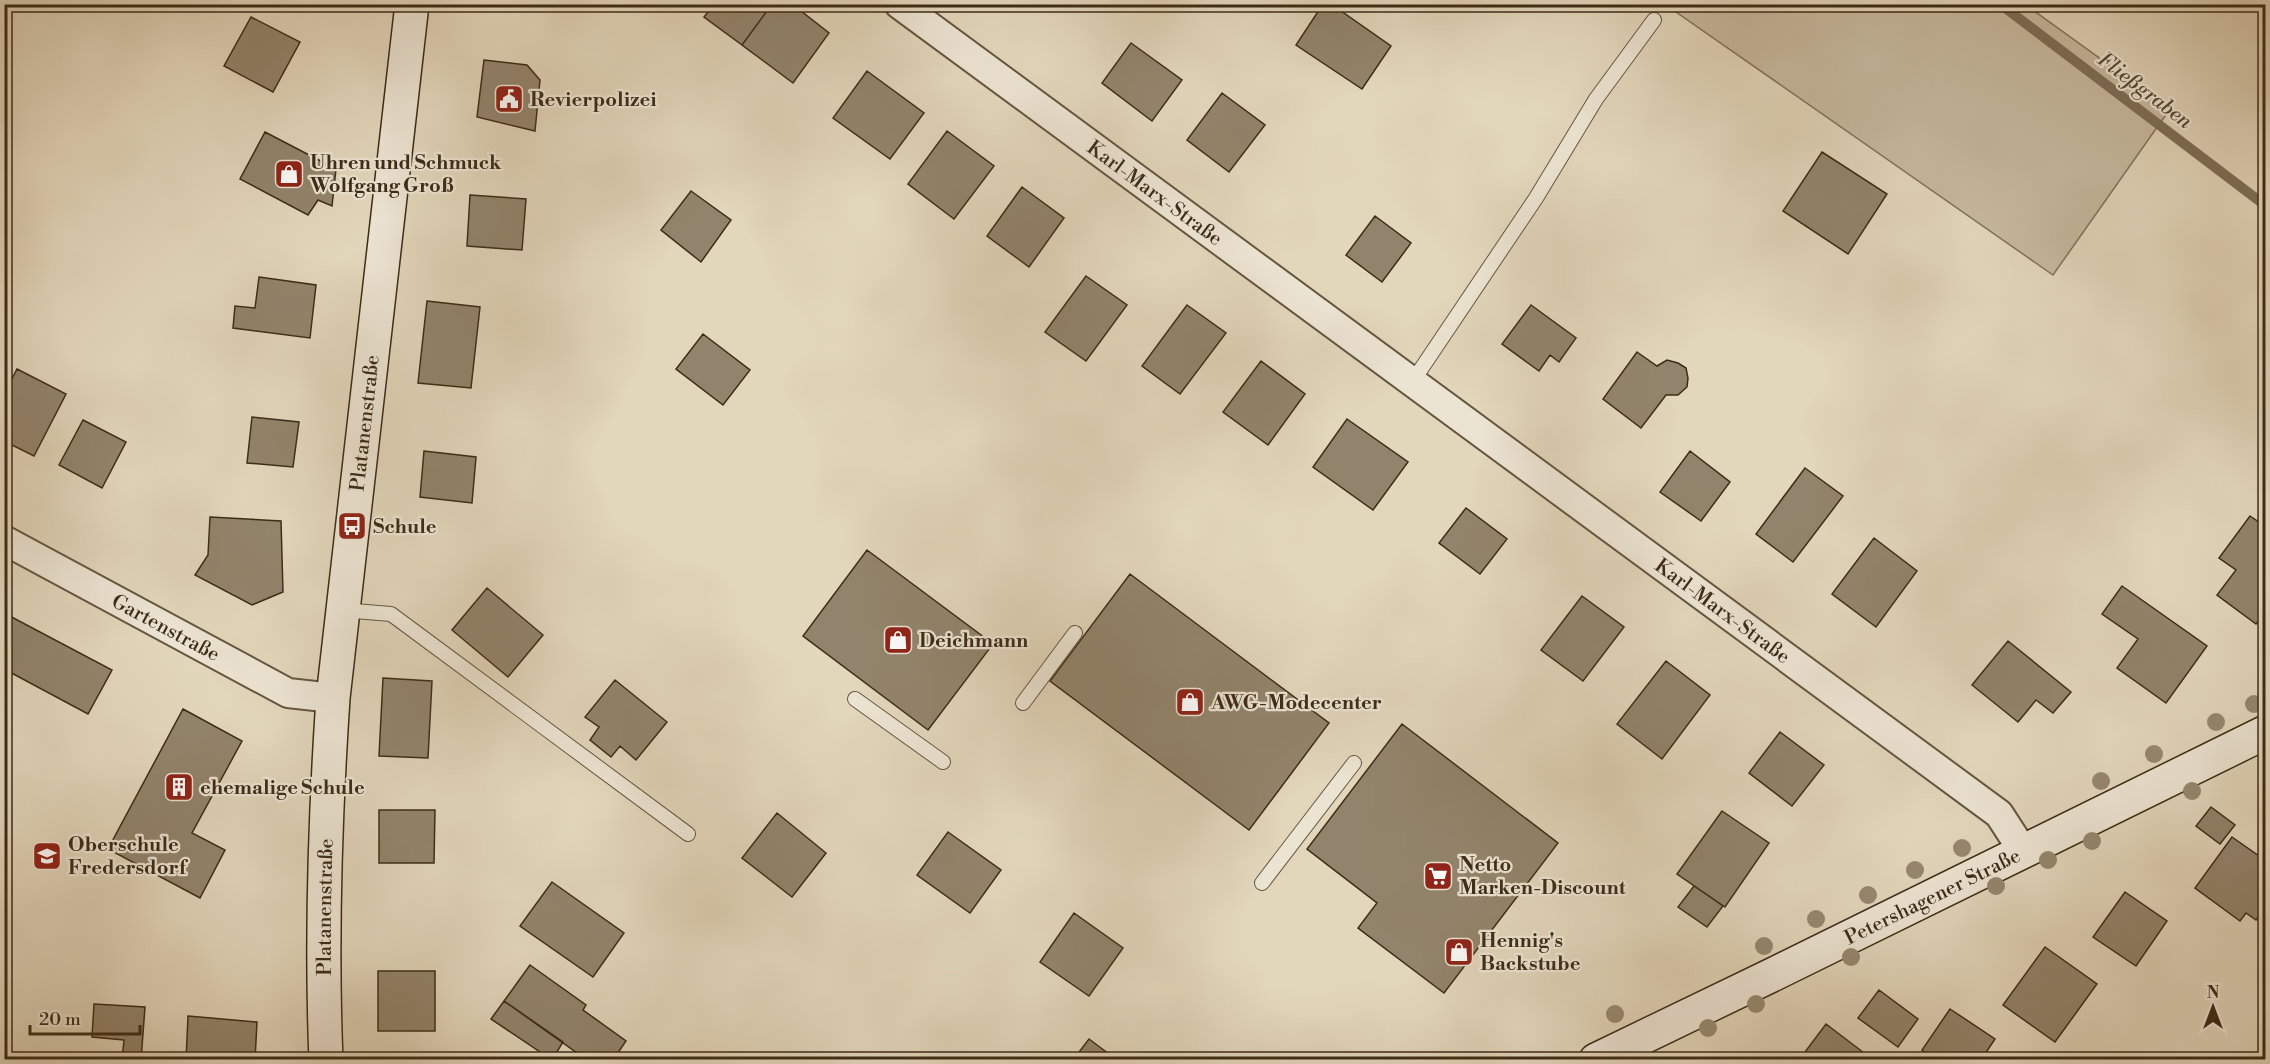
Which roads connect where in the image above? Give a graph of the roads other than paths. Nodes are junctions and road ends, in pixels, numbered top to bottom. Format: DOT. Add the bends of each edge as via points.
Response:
graph roads {
  1 [pos="412,4"];
  2 [pos="899,4"];
  3 [pos="1654,20"];
  4 [pos="1413,381"];
  5 [pos="4,540"];
  6 [pos="342,609"];
  7 [pos="1075,633"];
  8 [pos="333,698"];
  9 [pos="855,699"];
  10 [pos="1023,703"];
  11 [pos="2265,732"];
  12 [pos="943,762"];
  13 [pos="1354,763"];
  14 [pos="688,834"];
  15 [pos="2024,851"];
  16 [pos="1262,883"];
  17 [pos="326,1059"];
  18 [pos="1596,1059"];
  1 -- 6 [label="street, Platanenstraße"];
  2 -- 4 [label="street, Karl-Marx-Straße"];
  3 -- 4 [label="lane" via="1596,99 1536,198"];
  4 -- 15 [label="street, Karl-Marx-Straße" via="1999,814"];
  5 -- 8 [label="street, Gartenstraße" via="288,693"];
  6 -- 8 [label="street, Platanenstraße"];
  6 -- 14 [label="lane" via="391,614"];
  7 -- 10 [label="lane"];
  8 -- 17 [label="street, Platanenstraße" via="326,794"];
  9 -- 12 [label="lane"];
  11 -- 15 [label="street, Petershagener Straße"];
  13 -- 16 [label="lane"];
  15 -- 18 [label="street, Petershagener Straße"];
}
